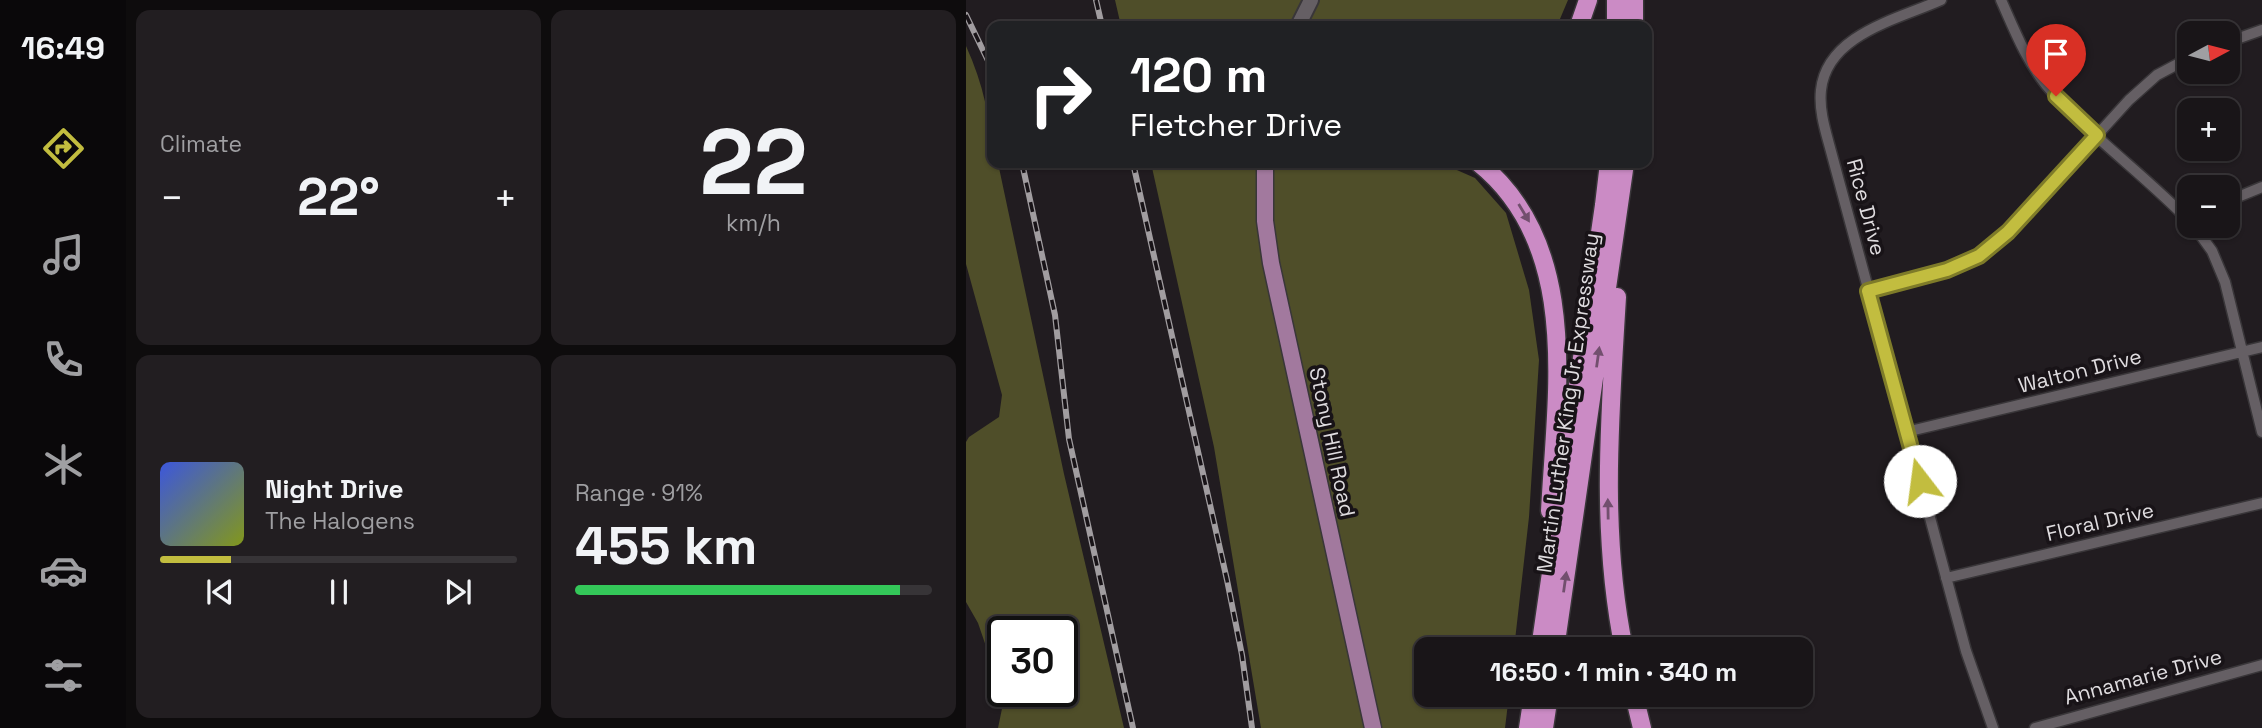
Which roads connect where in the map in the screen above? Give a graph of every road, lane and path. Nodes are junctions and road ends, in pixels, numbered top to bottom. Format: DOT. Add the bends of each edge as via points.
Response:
graph roads {
  1 [pos="1311,0"];
  2 [pos="1588,0"];
  3 [pos="1616,0"];
  4 [pos="1634,0"];
  5 [pos="1941,0"];
  6 [pos="2001,0"];
  7 [pos="1300,21"];
  8 [pos="1581,21"];
  9 [pos="1616,21"];
  10 [pos="1633,21"];
  11 [pos="2262,30"];
  12 [pos="2240,38"];
  13 [pos="2177,64"];
  14 [pos="2097,135"];
  15 [pos="1265,168"];
  16 [pos="1485,168"];
  17 [pos="1619,168"];
  18 [pos="1619,168"];
  19 [pos="1620,168"];
  20 [pos="2262,187"];
  21 [pos="2240,196"];
  22 [pos="2177,208"];
  23 [pos="2202,238"];
  24 [pos="1868,291"];
  25 [pos="2262,347"];
  26 [pos="2242,351"];
  27 [pos="1906,432"];
  28 [pos="2262,432"];
  29 [pos="2262,503"];
  30 [pos="1946,578"];
  31 [pos="1543,626"];
  32 [pos="1542,637"];
  33 [pos="1557,637"];
  34 [pos="1622,637"];
  35 [pos="2262,664"];
  36 [pos="1531,707"];
  37 [pos="1547,707"];
  38 [pos="1637,707"];
  39 [pos="1373,728"];
  40 [pos="1528,728"];
  41 [pos="1544,728"];
  42 [pos="1642,728"];
  43 [pos="1993,728"];
  44 [pos="2035,728"];
  1 -- 7 [label="street"];
  2 -- 8 [label="highway"];
  3 -- 9 [label="highway"];
  4 -- 10 [label="highway"];
  5 -- 24 [label="street, Rice Drive" via="1856,38 1832,60 1823,80 1822,118"];
  6 -- 14 [label="street" via="2035,70"];
  11 -- 12 [label="street"];
  13 -- 14 [label="street" via="2143,87"];
  14 -- 22 [label="street"];
  14 -- 24 [label="street" via="1986,251 1947,270"];
  15 -- 39 [label="main road, Stony Hill Road" via="1264,210 1271,263"];
  16 -- 31 [label="highway, one-way" via="1502,183 1530,222 1542,252 1553,307 1557,367"];
  17 -- 31 [label="highway, Martin Luther King Jr. Expressway"];
  33 -- 18 [label="highway, Martin Luther King Jr. Expressway, one-way"];
  34 -- 19 [label="highway, one-way" via="1608,500"];
  20 -- 21 [label="street"];
  23 -- 26 [label="street" via="2218,262"];
  24 -- 27 [label="street, Rice Drive"];
  25 -- 26 [label="street, Walton Drive"];
  26 -- 27 [label="street, Walton Drive"];
  26 -- 28 [label="street"];
  27 -- 30 [label="street, Rice Drive"];
  29 -- 30 [label="street, Floral Drive"];
  30 -- 43 [label="street, Rice Drive"];
  31 -- 32 [label="highway, Martin Luther King Jr. Expressway"];
  35 -- 44 [label="street, Annamarie Drive"];
  36 -- 40 [label="highway"];
  37 -- 41 [label="highway"];
  38 -- 42 [label="highway"];
}
